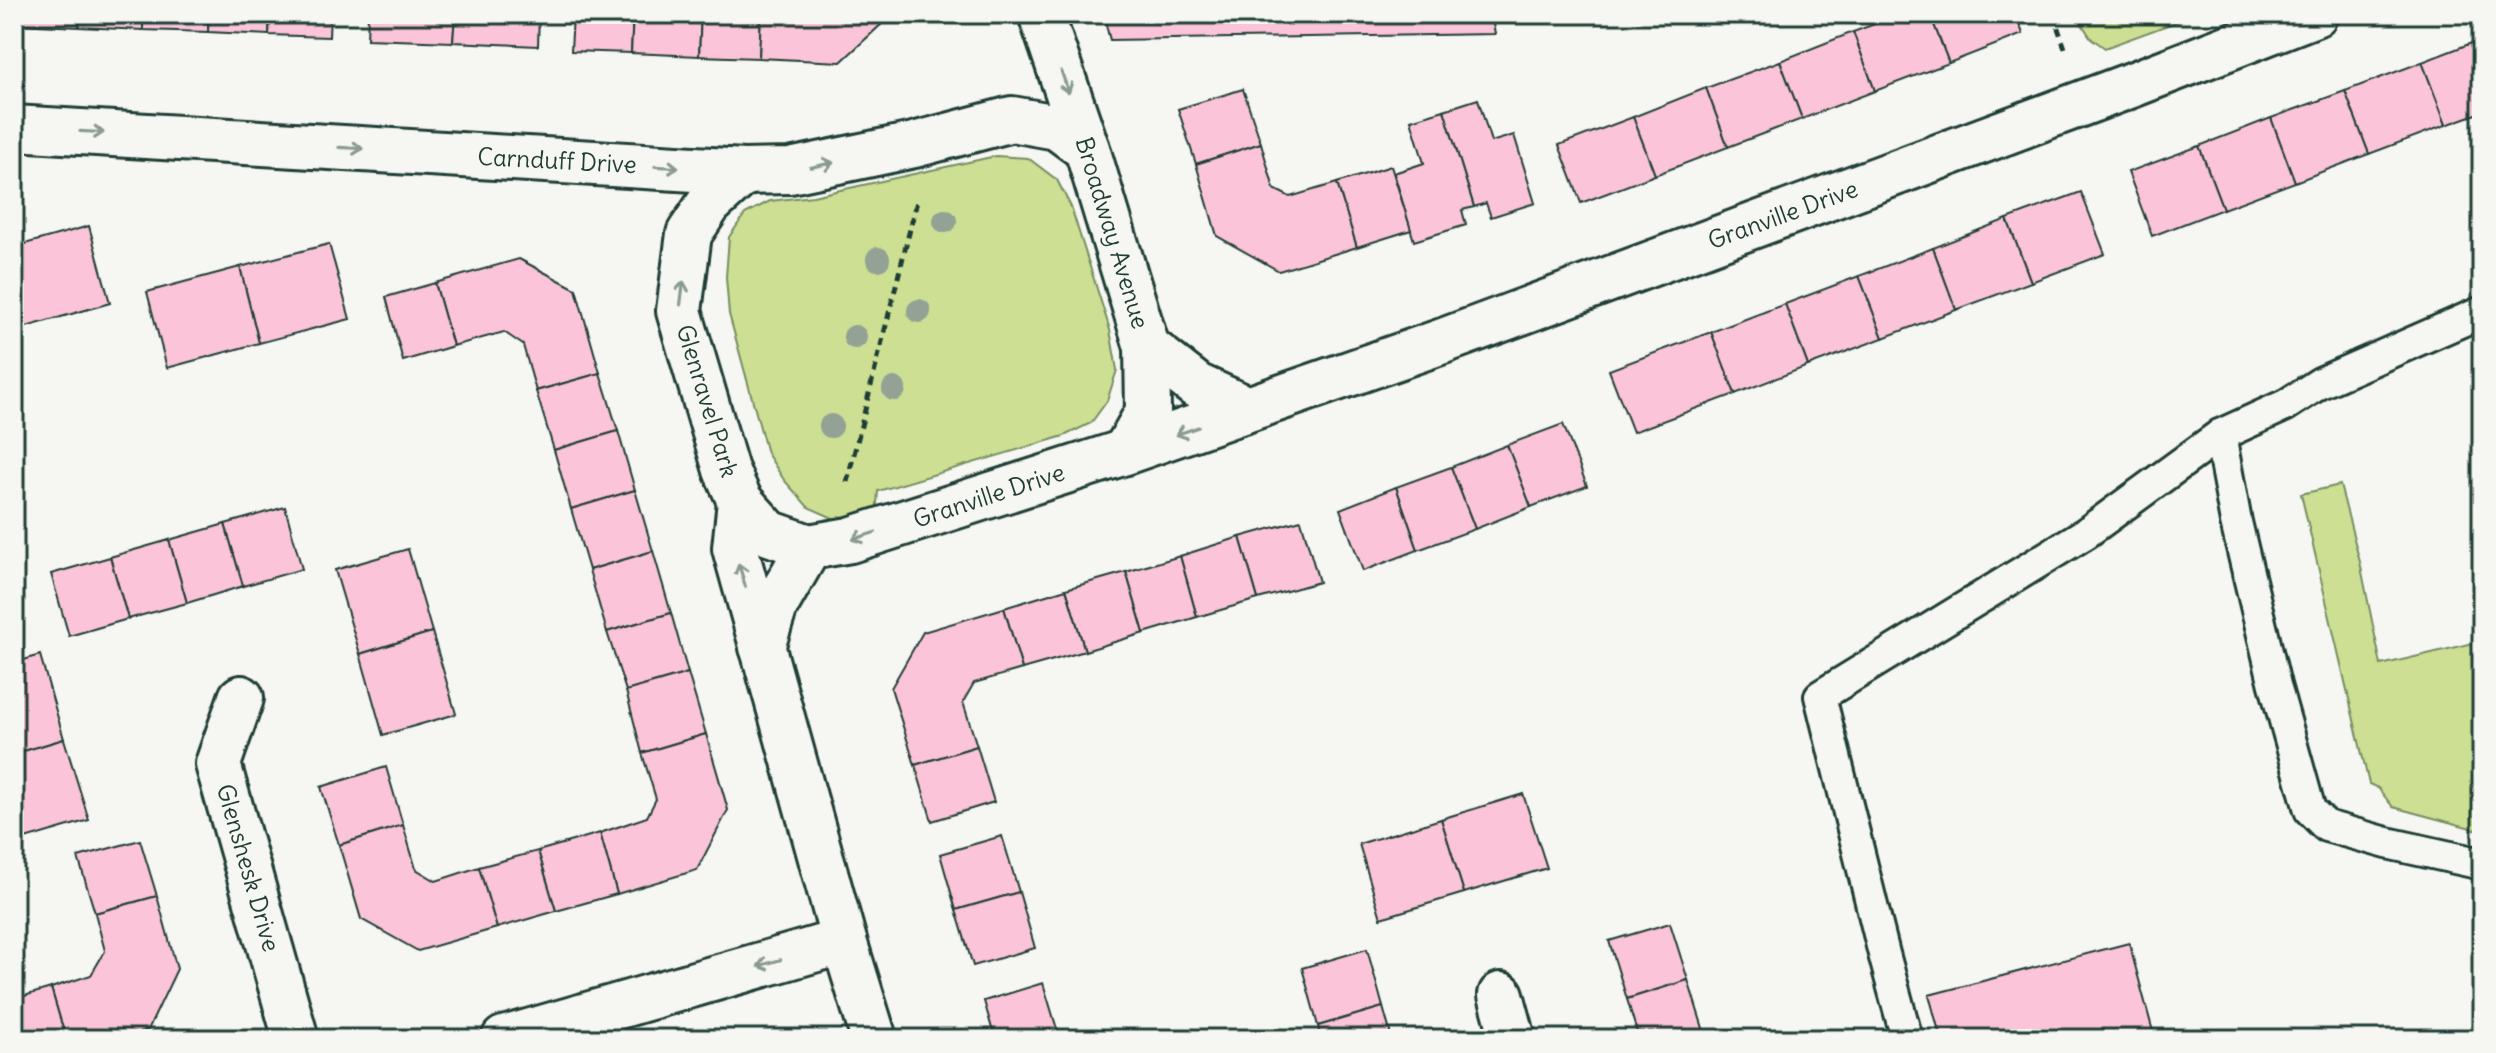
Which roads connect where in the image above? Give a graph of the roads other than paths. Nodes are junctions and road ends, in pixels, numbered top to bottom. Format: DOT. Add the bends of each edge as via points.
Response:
graph roads {
  1 [pos="1041,14"];
  2 [pos="2315,14"];
  3 [pos="14,128"];
  4 [pos="1087,149"];
  5 [pos="744,172"];
  6 [pos="2482,312"];
  7 [pos="1147,347"];
  8 [pos="1248,409"];
  9 [pos="2220,435"];
  10 [pos="1125,452"];
  11 [pos="740,501"];
  12 [pos="830,544"];
  13 [pos="762,647"];
  14 [pos="241,698"];
  15 [pos="2482,864"];
  16 [pos="844,941"];
  17 [pos="1501,995"];
  18 [pos="296,1039"];
  19 [pos="504,1039"];
  20 [pos="874,1039"];
  21 [pos="1513,1039"];
  22 [pos="1907,1039"];
  1 -- 4 [label="street, Broadway Avenue, one-way"];
  2 -- 8 [label="street, Granville Drive"];
  3 -- 5 [label="street, Carnduff Drive, one-way"];
  5 -- 4 [label="street, Carnduff Drive, one-way" via="790,171 1012,119 1057,127"];
  4 -- 7 [label="street, Broadway Avenue"];
  11 -- 5 [label="street, Glenravel Park, one-way" via="679,311 689,234 709,204"];
  6 -- 9 [label="lane" via="2320,383"];
  7 -- 8 [label="street" via="1197,386"];
  7 -- 10 [label="street, Broadway Avenue" via="1148,412"];
  8 -- 10 [label="street, Granville Drive, one-way"];
  9 -- 15 [label="lane" via="2275,685 2310,810 2326,826"];
  9 -- 22 [label="lane" via="2086,533 1820,696"];
  10 -- 12 [label="street, Granville Drive, one-way"];
  11 -- 12 [label="street" via="769,533"];
  13 -- 11 [label="street, Glenravel Park, one-way" via="735,548"];
  12 -- 13 [label="street" via="775,606"];
  13 -- 16 [label="street, Glenravel Park"];
  14 -- 18 [label="street, Glenshesk Drive" via="218,764"];
  16 -- 19 [label="street, one-way"];
  16 -- 20 [label="street, Glenravel Park"];
  17 -- 21 [label="street"];
}
